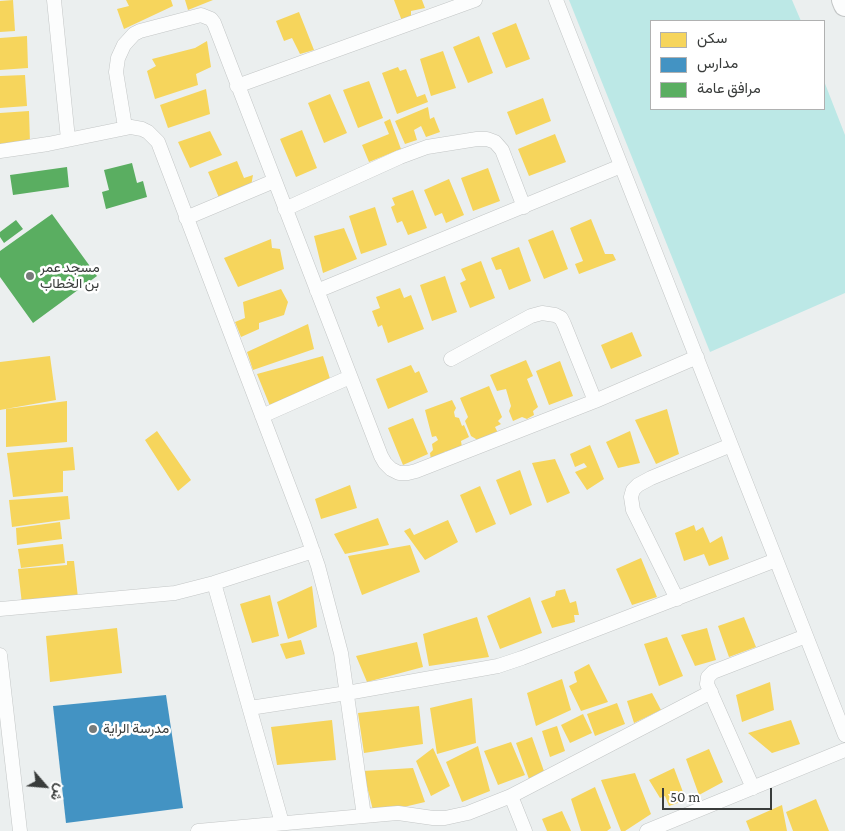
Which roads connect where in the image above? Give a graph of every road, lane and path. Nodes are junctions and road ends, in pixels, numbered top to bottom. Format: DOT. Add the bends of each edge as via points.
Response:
graph roads {
  1 [pos="54,0"];
  2 [pos="475,0"];
  3 [pos="556,0"];
  4 [pos="843,0"];
  5 [pos="845,5"];
  6 [pos="237,86"];
  7 [pos="125,127"];
  8 [pos="68,139"];
  9 [pos="0,151"];
  10 [pos="622,166"];
  11 [pos="274,181"];
  12 [pos="524,207"];
  13 [pos="285,209"];
  14 [pos="186,218"];
  15 [pos="317,291"];
  16 [pos="697,357"];
  17 [pos="451,359"];
  18 [pos="350,377"];
  19 [pos="595,401"];
  20 [pos="262,416"];
  21 [pos="731,445"];
  22 [pos="313,551"];
  23 [pos="776,560"];
  24 [pos="214,584"];
  25 [pos="677,599"];
  26 [pos="0,609"];
  27 [pos="806,636"];
  28 [pos="0,655"];
  29 [pos="1,674"];
  30 [pos="711,692"];
  31 [pos="347,693"];
  32 [pos="250,708"];
  33 [pos="845,735"];
  34 [pos="845,750"];
  35 [pos="6,756"];
  36 [pos="754,788"];
  37 [pos="511,796"];
  38 [pos="364,816"];
  39 [pos="421,817"];
  40 [pos="282,823"];
  41 [pos="20,831"];
  42 [pos="198,831"];
  43 [pos="426,831"];
  44 [pos="524,831"];
  45 [pos="647,831"];
  1 -- 8 [label="street"];
  2 -- 6 [label="street"];
  3 -- 10 [label="street"];
  4 -- 5 [label="highway"];
  6 -- 7 [label="street" via="214,23 206,16 140,31 124,45 116,64"];
  6 -- 11 [label="street"];
  7 -- 8 [label="street"];
  7 -- 14 [label="street" via="142,129 154,138"];
  8 -- 9 [label="street"];
  10 -- 12 [label="street"];
  10 -- 16 [label="street"];
  11 -- 13 [label="street"];
  11 -- 14 [label="street"];
  12 -- 13 [label="street" via="502,150 495,142 477,139 427,147"];
  12 -- 15 [label="street"];
  13 -- 15 [label="street"];
  14 -- 20 [label="street"];
  15 -- 18 [label="street"];
  16 -- 19 [label="street"];
  16 -- 21 [label="street"];
  17 -- 19 [label="street" via="531,316 542,313 555,315 564,324"];
  18 -- 19 [label="street" via="381,456 399,473 416,471"];
  18 -- 20 [label="street"];
  20 -- 22 [label="street"];
  21 -- 23 [label="street"];
  21 -- 25 [label="street" via="651,478 638,485 630,497 633,510"];
  22 -- 24 [label="street"];
  22 -- 31 [label="street" via="341,653"];
  23 -- 25 [label="street"];
  23 -- 27 [label="street"];
  24 -- 26 [label="street" via="175,593"];
  24 -- 32 [label="street"];
  25 -- 31 [label="street" via="498,666"];
  27 -- 30 [label="street" via="712,672 707,681"];
  27 -- 33 [label="street"];
  28 -- 29 [label="street"];
  29 -- 35 [label="street"];
  30 -- 36 [label="street"];
  30 -- 37 [label="street"];
  31 -- 32 [label="street"];
  31 -- 38 [label="street"];
  32 -- 40 [label="street"];
  34 -- 36 [label="street"];
  35 -- 41 [label="street"];
  36 -- 45 [label="street"];
  37 -- 39 [label="street" via="456,816"];
  37 -- 44 [label="street"];
  38 -- 39 [label="street" via="398,813"];
  38 -- 40 [label="street"];
  39 -- 43 [label="street"];
  40 -- 42 [label="street"];
}
